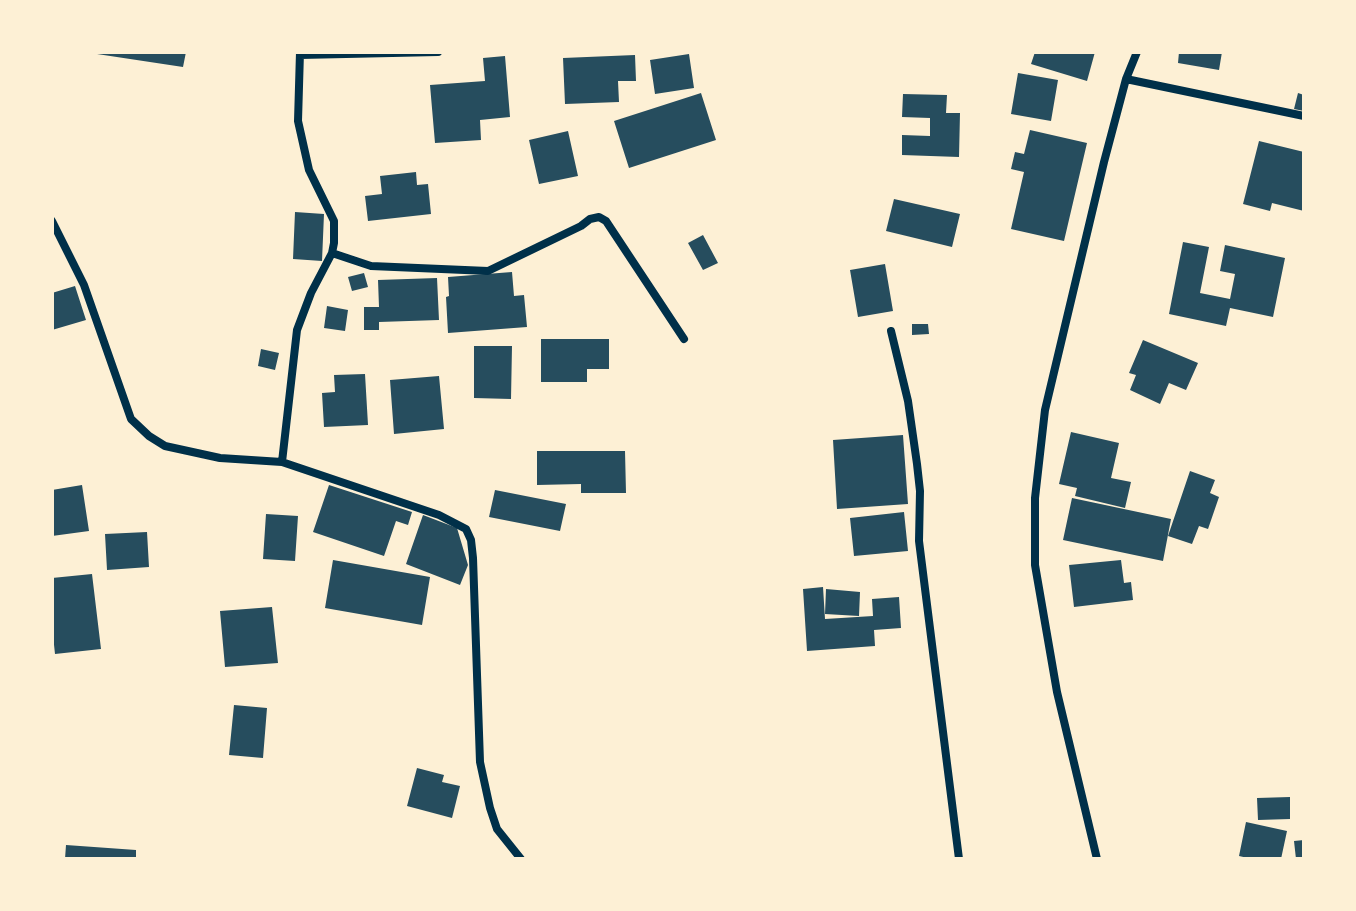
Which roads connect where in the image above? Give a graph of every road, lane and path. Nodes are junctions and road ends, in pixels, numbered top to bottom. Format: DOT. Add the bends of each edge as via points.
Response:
graph roads {
  1 [pos="438,52"];
  2 [pos="1137,52"];
  3 [pos="300,54"];
  4 [pos="1126,79"];
  5 [pos="1304,116"];
  6 [pos="52,221"];
  7 [pos="332,253"];
  8 [pos="891,331"];
  9 [pos="684,339"];
  10 [pos="282,462"];
  11 [pos="521,859"];
  12 [pos="959,859"];
  13 [pos="1097,859"];
  1 -- 3 [label="street"];
  2 -- 4 [label="street"];
  3 -- 7 [label="street" via="298,121 309,170 334,221"];
  4 -- 5 [label="street"];
  4 -- 13 [label="street" via="1045,410 1035,498 1035,565 1057,692"];
  6 -- 10 [label="street" via="84,285 131,419 165,446 220,458"];
  7 -- 9 [label="street" via="371,266 488,271 599,217"];
  7 -- 10 [label="street" via="297,330"];
  8 -- 12 [label="street" via="917,464 919,541"];
  10 -- 11 [label="street" via="466,529 473,558 480,762 497,829"];
}
